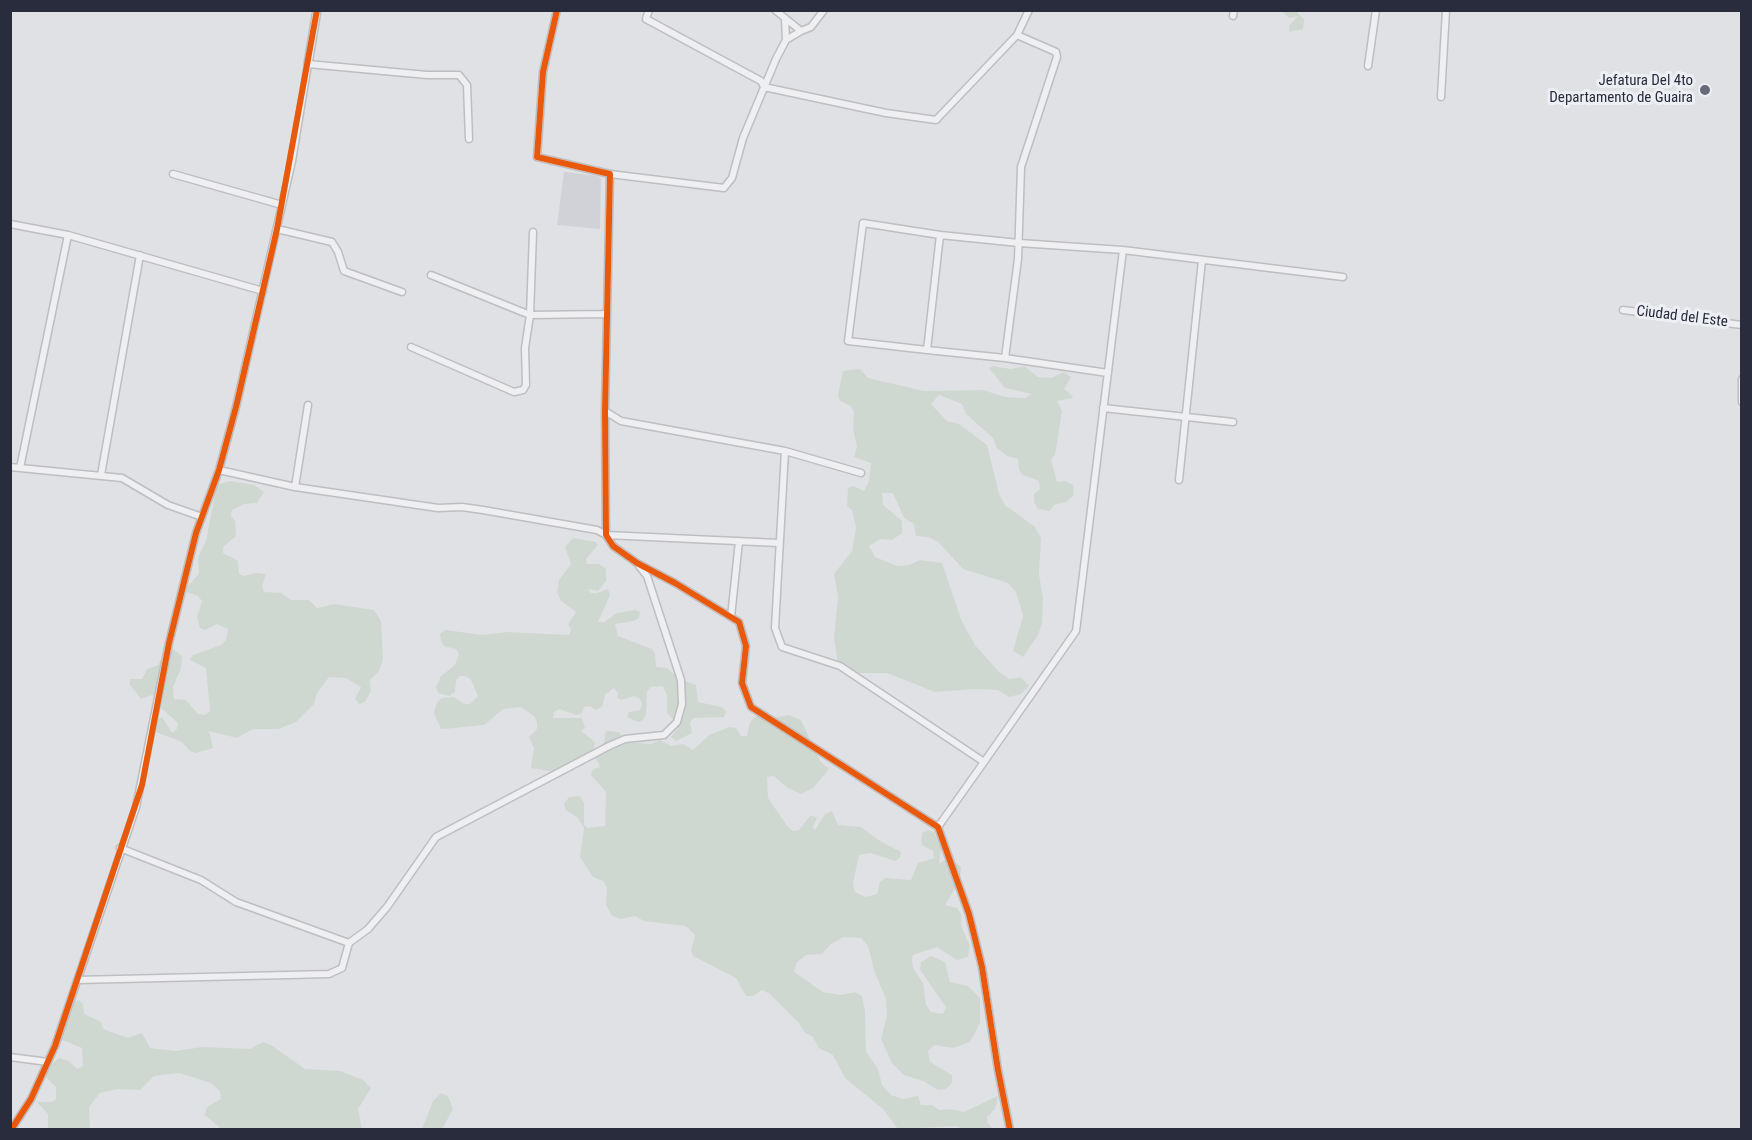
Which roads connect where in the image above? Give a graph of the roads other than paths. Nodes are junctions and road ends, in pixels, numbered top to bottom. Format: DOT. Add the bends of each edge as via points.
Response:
graph roads {
  1 [pos="313,10"];
  2 [pos="557,10"];
  3 [pos="649,10"];
  4 [pos="775,10"];
  5 [pos="824,10"];
  6 [pos="1029,10"];
  7 [pos="1376,10"];
  8 [pos="1446,10"];
  9 [pos="317,11"];
  10 [pos="785,19"];
  11 [pos="801,31"];
  12 [pos="1017,35"];
  13 [pos="786,40"];
  14 [pos="308,64"];
  15 [pos="1368,66"];
  16 [pos="764,87"];
  17 [pos="1441,97"];
  18 [pos="469,139"];
  19 [pos="173,174"];
  20 [pos="610,174"];
  21 [pos="282,205"];
  22 [pos="10,224"];
  23 [pos="277,229"];
  24 [pos="533,232"];
  25 [pos="940,234"];
  26 [pos="68,235"];
  27 [pos="1019,243"];
  28 [pos="1123,250"];
  29 [pos="140,255"];
  30 [pos="1202,260"];
  31 [pos="431,275"];
  32 [pos="1343,277"];
  33 [pos="263,291"];
  34 [pos="402,292"];
  35 [pos="1623,310"];
  36 [pos="606,314"];
  37 [pos="530,315"];
  38 [pos="1742,325"];
  39 [pos="411,347"];
  40 [pos="927,350"];
  41 [pos="1005,358"];
  42 [pos="1108,373"];
  43 [pos="1742,379"];
  44 [pos="1742,402"];
  45 [pos="308,405"];
  46 [pos="1103,408"];
  47 [pos="605,411"];
  48 [pos="1184,417"];
  49 [pos="1233,422"];
  50 [pos="785,452"];
  51 [pos="10,467"];
  52 [pos="20,468"];
  53 [pos="219,470"];
  54 [pos="861,473"];
  55 [pos="101,475"];
  56 [pos="1179,480"];
  57 [pos="295,487"];
  58 [pos="202,517"];
  59 [pos="606,536"];
  60 [pos="739,542"];
  61 [pos="779,543"];
  62 [pos="637,563"];
  63 [pos="731,617"];
  64 [pos="984,762"];
  65 [pos="938,827"];
  66 [pos="120,848"];
  67 [pos="349,943"];
  68 [pos="77,980"];
  69 [pos="10,1057"];
  70 [pos="48,1062"];
  71 [pos="11,1130"];
  72 [pos="1010,1130"];
  1 -- 9 [label="street"];
  2 -- 20 [label="street" via="543,72 537,157"];
  3 -- 16 [label="street" via="646,19 761,81"];
  4 -- 10 [label="street"];
  5 -- 11 [label="street" via="811,27"];
  6 -- 12 [label="street"];
  7 -- 15 [label="street"];
  8 -- 17 [label="street"];
  9 -- 14 [label="street"];
  10 -- 11 [label="street"];
  10 -- 13 [label="street"];
  11 -- 13 [label="street"];
  12 -- 16 [label="street" via="936,120"];
  12 -- 27 [label="street" via="1056,52 1057,57 1021,167"];
  13 -- 16 [label="street"];
  14 -- 18 [label="street" via="459,75 467,85"];
  14 -- 21 [label="street"];
  16 -- 20 [label="street" via="732,178 724,188"];
  19 -- 21 [label="street"];
  20 -- 36 [label="street"];
  21 -- 23 [label="street"];
  22 -- 26 [label="street"];
  23 -- 33 [label="street"];
  23 -- 34 [label="street" via="332,242 344,271"];
  24 -- 37 [label="street"];
  25 -- 27 [label="street"];
  25 -- 40 [label="street"];
  25 -- 40 [label="street" via="863,223 848,341"];
  26 -- 29 [label="street"];
  26 -- 52 [label="street"];
  27 -- 28 [label="street"];
  27 -- 41 [label="street"];
  28 -- 30 [label="street"];
  28 -- 42 [label="street"];
  29 -- 33 [label="street"];
  29 -- 55 [label="street"];
  30 -- 32 [label="street"];
  30 -- 48 [label="street"];
  31 -- 37 [label="street"];
  33 -- 53 [label="street"];
  35 -- 38 [label="street, Ciudad del Este"];
  36 -- 37 [label="street"];
  36 -- 47 [label="street"];
  37 -- 39 [label="street" via="525,348 526,386 519,392"];
  40 -- 41 [label="street"];
  41 -- 42 [label="street"];
  42 -- 46 [label="street"];
  43 -- 44 [label="street"];
  45 -- 57 [label="street"];
  46 -- 48 [label="street"];
  46 -- 64 [label="street" via="1076,631"];
  47 -- 50 [label="street" via="621,421"];
  47 -- 59 [label="street"];
  48 -- 49 [label="street"];
  48 -- 56 [label="street"];
  50 -- 54 [label="street"];
  50 -- 61 [label="street"];
  51 -- 52 [label="street"];
  52 -- 55 [label="street"];
  53 -- 57 [label="street"];
  53 -- 58 [label="street"];
  55 -- 58 [label="street" via="122,478 168,505"];
  57 -- 59 [label="street" via="438,508 462,507 597,530"];
  58 -- 66 [label="street" via="169,644 142,785"];
  59 -- 60 [label="street"];
  59 -- 62 [label="street"];
  60 -- 61 [label="street"];
  60 -- 63 [label="street"];
  61 -- 64 [label="street" via="775,628 782,647 840,666"];
  62 -- 63 [label="street"];
  62 -- 67 [label="street" via="647,576 681,680 682,704 677,722 664,735 625,739 609,746 436,837 387,907"];
  63 -- 65 [label="street" via="739,622 745,638 742,683 751,707"];
  64 -- 65 [label="street"];
  65 -- 72 [label="street" via="969,914 982,967"];
  66 -- 67 [label="street" via="201,880 236,902"];
  66 -- 68 [label="street"];
  67 -- 68 [label="street" via="342,968 329,974"];
  68 -- 70 [label="street"];
  69 -- 70 [label="street"];
  70 -- 71 [label="street" via="31,1100"];
}
